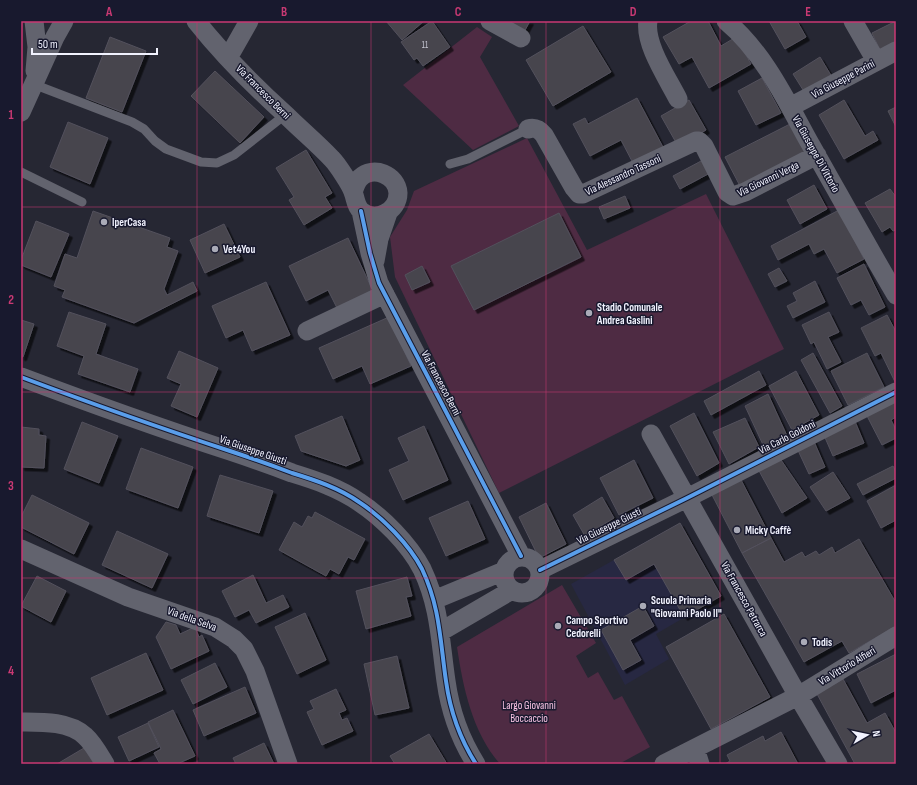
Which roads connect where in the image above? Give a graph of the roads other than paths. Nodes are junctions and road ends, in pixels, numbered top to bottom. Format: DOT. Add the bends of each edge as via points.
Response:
graph roads {
  1 [pos="34,21"];
  2 [pos="42,21"];
  3 [pos="60,21"];
  4 [pos="64,21"];
  5 [pos="196,21"];
  6 [pos="249,21"];
  7 [pos="490,21"];
  8 [pos="648,21"];
  9 [pos="726,21"];
  10 [pos="853,21"];
  11 [pos="521,38"];
  12 [pos="896,51"];
  13 [pos="228,58"];
  14 [pos="876,61"];
  15 [pos="33,84"];
  16 [pos="678,99"];
  17 [pos="790,108"];
  18 [pos="21,112"];
  19 [pos="285,114"];
  20 [pos="528,129"];
  21 [pos="702,143"];
  22 [pos="817,155"];
  23 [pos="333,160"];
  24 [pos="450,164"];
  25 [pos="21,172"];
  26 [pos="365,174"];
  27 [pos="354,192"];
  28 [pos="82,202"];
  29 [pos="361,211"];
  30 [pos="388,213"];
  31 [pos="375,271"];
  32 [pos="385,294"];
  33 [pos="896,295"];
  34 [pos="307,331"];
  35 [pos="21,377"];
  36 [pos="896,392"];
  37 [pos="650,434"];
  38 [pos="687,498"];
  39 [pos="21,549"];
  40 [pos="521,556"];
  41 [pos="540,570"];
  42 [pos="504,572"];
  43 [pos="512,590"];
  44 [pos="434,600"];
  45 [pos="440,632"];
  46 [pos="896,636"];
  47 [pos="798,696"];
  48 [pos="21,722"];
  49 [pos="698,756"];
  50 [pos="105,764"];
  51 [pos="288,764"];
  52 [pos="476,764"];
  53 [pos="664,764"];
  54 [pos="838,764"];
  1 -- 15 [label="street" via="36,47"];
  2 -- 3 [label="street"];
  4 -- 15 [label="street"];
  5 -- 13 [label="street, Via Francesco Berni"];
  6 -- 13 [label="street"];
  7 -- 11 [label="street"];
  8 -- 16 [label="street" via="651,46"];
  9 -- 17 [label="street, Via Giuseppe Di Vittorio" via="756,52"];
  10 -- 14 [label="street"];
  12 -- 14 [label="street, Via Giuseppe Parini"];
  13 -- 19 [label="street, Via Francesco Berni"];
  14 -- 17 [label="street, Via Giuseppe Parini"];
  15 -- 18 [label="street"];
  15 -- 19 [label="lane" via="132,122 166,149 205,163 229,158"];
  17 -- 22 [label="street, Via Giuseppe Di Vittorio"];
  19 -- 23 [label="street, Via Francesco Berni"];
  20 -- 21 [label="street, Via Alessandro Tassoni" via="535,128 544,134 579,194 693,142"];
  20 -- 24 [label="lane" via="468,159"];
  21 -- 22 [label="street, Via Giovanni Verga" via="727,192 733,196"];
  22 -- 33 [label="street, Via Giuseppe Di Vittorio"];
  23 -- 26 [label="street, Via Francesco Berni"];
  23 -- 27 [label="street, Via Francesco Berni"];
  25 -- 28 [label="lane"];
  26 -- 27 [label="street"];
  26 -- 30 [label="street, Via Francesco Berni" via="380,172 393,180 398,193 397,201"];
  27 -- 29 [label="street, Via Francesco Berni" via="354,199"];
  29 -- 30 [label="street" via="374,216"];
  29 -- 31 [label="street, Via Francesco Berni"];
  30 -- 31 [label="street, Via Francesco Berni" via="379,239"];
  31 -- 32 [label="street, Via Francesco Berni"];
  32 -- 34 [label="street"];
  32 -- 40 [label="street, Via Francesco Berni"];
  35 -- 44 [label="street, Via Giuseppe Giusti" via="347,494 372,511 400,538 421,566"];
  36 -- 38 [label="street, Via Carlo Goldoni"];
  37 -- 38 [label="street, Via Francesco Petrarca"];
  38 -- 41 [label="street, Via Giuseppe Giusti"];
  38 -- 47 [label="street, Via Francesco Petrarca"];
  39 -- 51 [label="street, Via della Selva" via="128,597 215,627 234,639 244,649 253,667"];
  40 -- 41 [label="street" via="533,560"];
  40 -- 42 [label="street" via="510,561"];
  41 -- 43 [label="street" via="541,576 535,588 524,593"];
  42 -- 43 [label="street" via="505,582"];
  42 -- 44 [label="street"];
  43 -- 45 [label="street"];
  44 -- 45 [label="street, Via Giuseppe Giusti"];
  45 -- 52 [label="street" via="446,683 454,717"];
  46 -- 47 [label="street, Via Vittorio Alfieri"];
  47 -- 49 [label="street"];
  47 -- 54 [label="street, Via Francesco Petrarca"];
  48 -- 50 [label="street" via="61,725 77,730 87,738"];
  49 -- 53 [label="street"];
}
